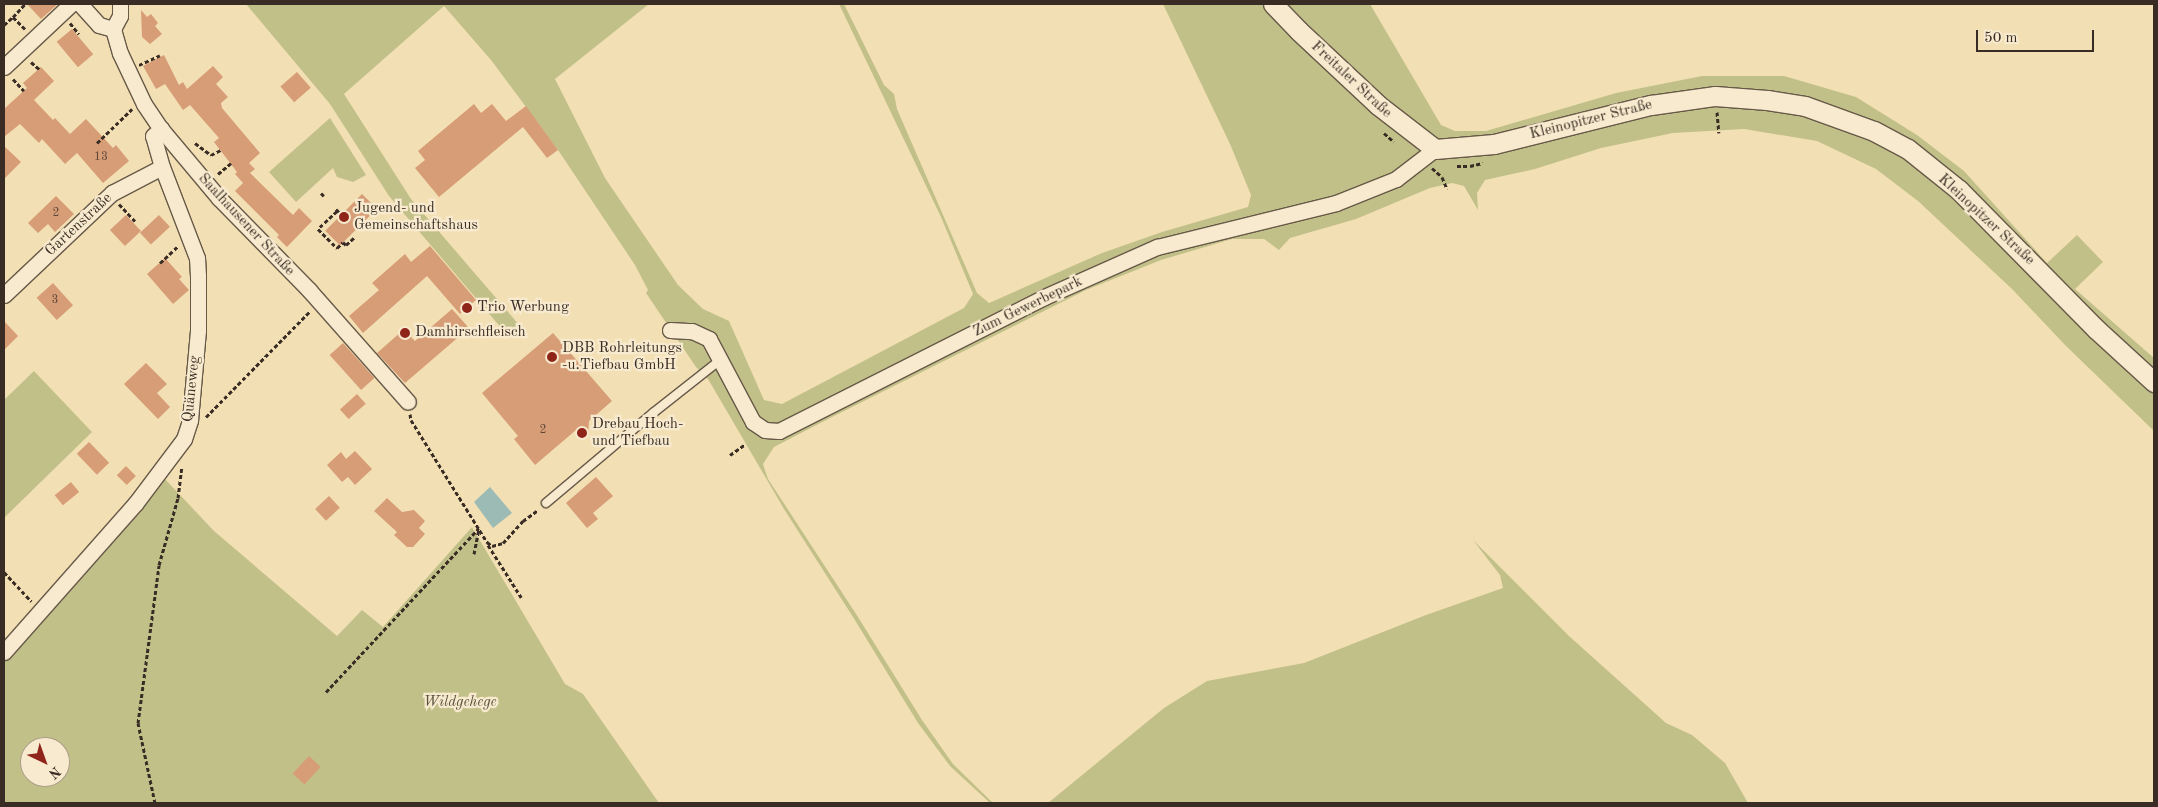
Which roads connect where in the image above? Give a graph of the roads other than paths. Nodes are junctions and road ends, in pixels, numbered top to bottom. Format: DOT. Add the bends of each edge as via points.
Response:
graph roads {
  1 [pos="71,4"];
  2 [pos="80,4"];
  3 [pos="120,4"];
  4 [pos="1273,4"];
  5 [pos="113,29"];
  6 [pos="7,71"];
  7 [pos="161,129"];
  8 [pos="1435,149"];
  9 [pos="162,167"];
  10 [pos="4,295"];
  11 [pos="670,330"];
  12 [pos="720,360"];
  13 [pos="2154,382"];
  14 [pos="408,402"];
  15 [pos="546,503"];
  16 [pos="4,652"];
  1 -- 6 [label="street"];
  2 -- 5 [label="street" via="99,24"];
  3 -- 5 [label="street" via="120,16"];
  4 -- 8 [label="street, Freitaler Straße" via="1378,105"];
  5 -- 7 [label="street, Saalhausener Straße" via="135,87"];
  7 -- 9 [label="street, Quäneweg" via="154,136"];
  7 -- 14 [label="street, Saalhausener Straße" via="219,198 320,302"];
  8 -- 12 [label="street, Zum Gewerbepark" via="1396,179 1336,203 1156,247 1044,297 779,431 765,430 753,422"];
  8 -- 13 [label="street, Kleinopitzer Straße" via="1494,144 1651,105 1715,96 1805,106 1874,131 1908,149 1959,190 2096,329"];
  9 -- 10 [label="street, Gartenstraße" via="112,193"];
  9 -- 16 [label="street, Quäneweg" via="197,258 198,330 190,420 184,439 134,504"];
  11 -- 12 [label="street, Zum Gewerbepark" via="692,330 709,338"];
  12 -- 15 [label="lane"];
}
